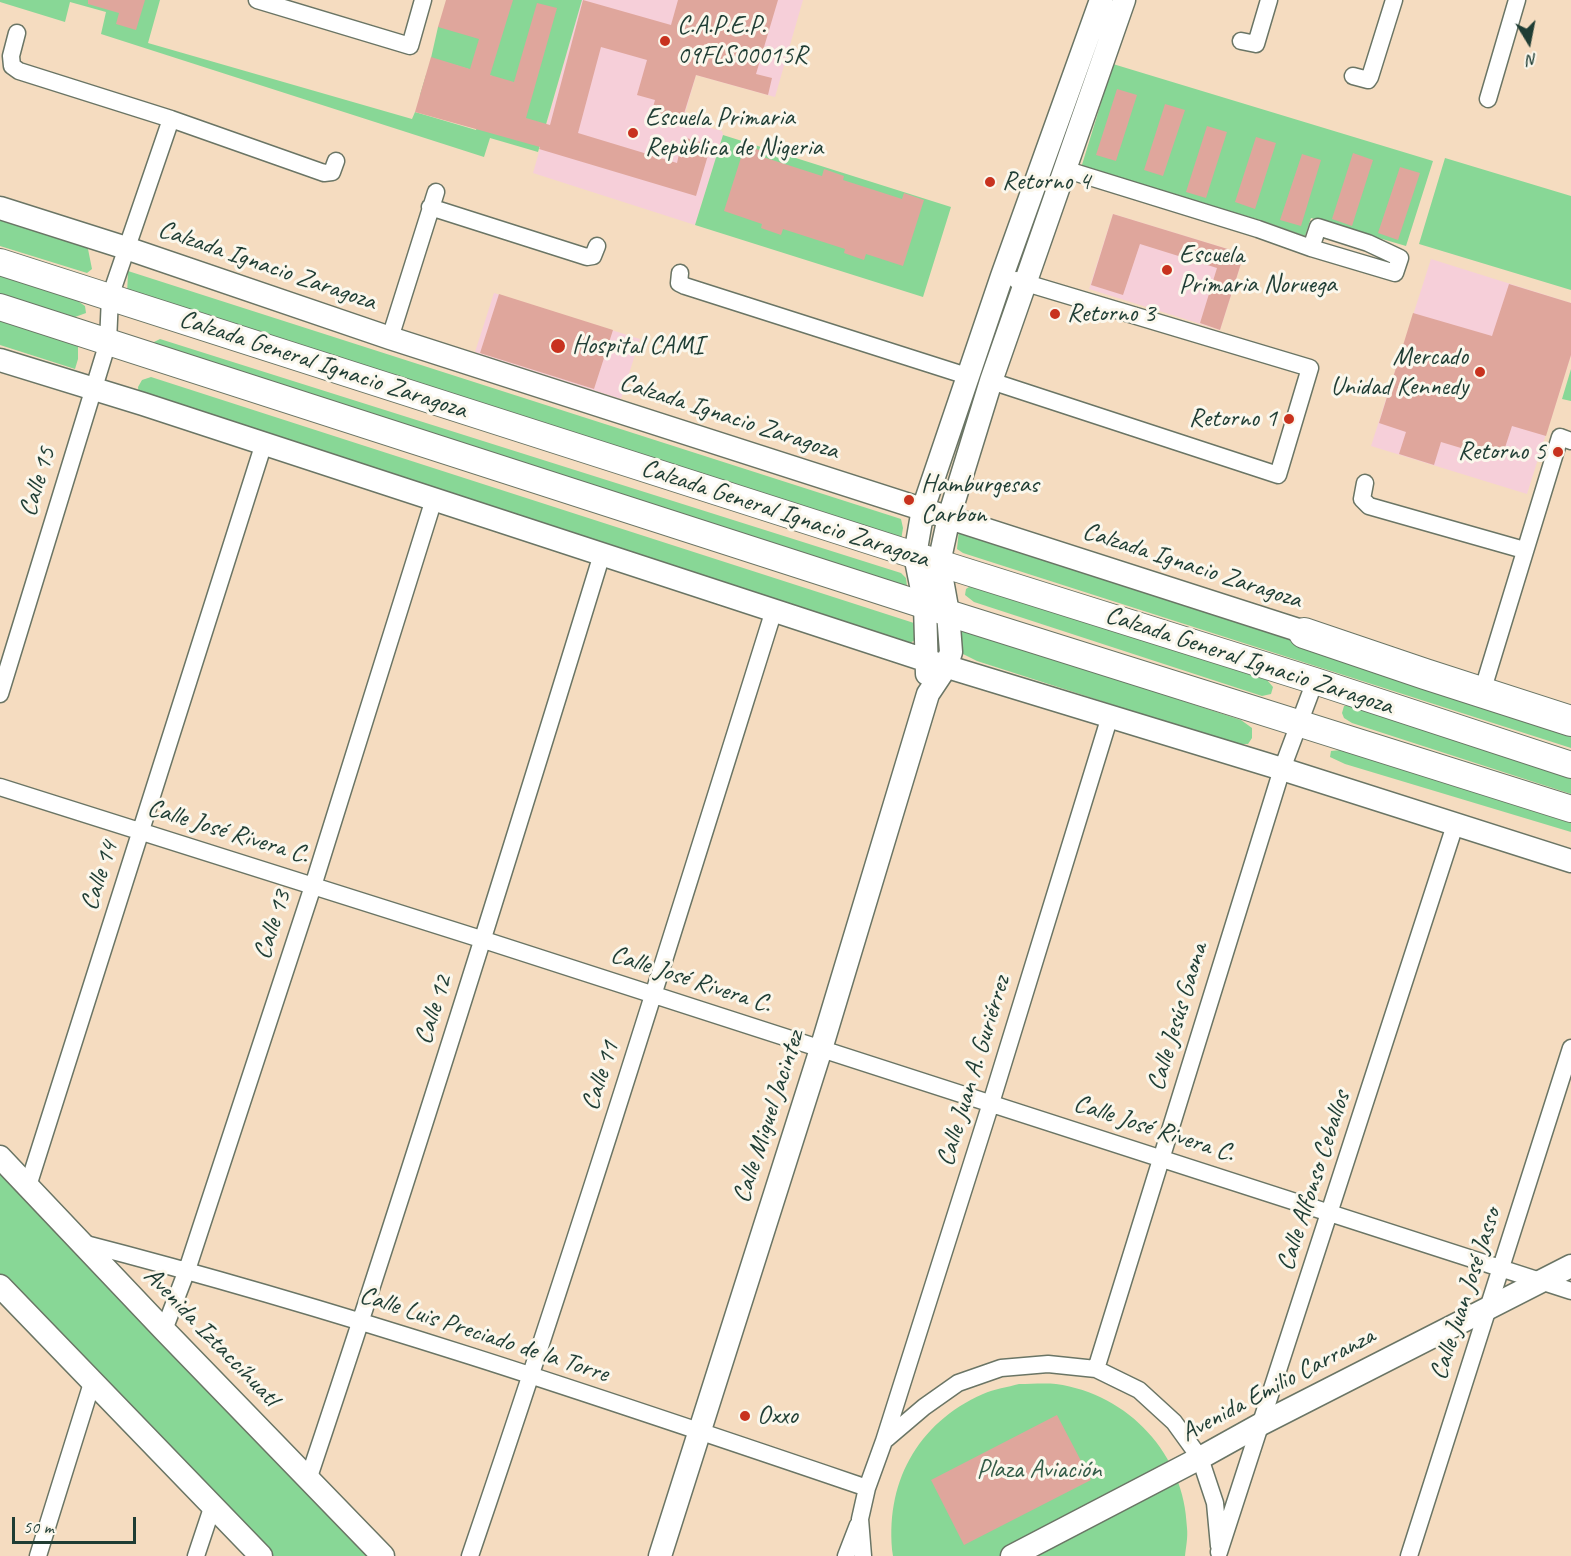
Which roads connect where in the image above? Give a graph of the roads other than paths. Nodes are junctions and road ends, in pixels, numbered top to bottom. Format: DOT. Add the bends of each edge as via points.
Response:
graph roads {
  1 [pos="257,0"];
  2 [pos="423,0"];
  3 [pos="1101,0"];
  4 [pos="1124,0"];
  5 [pos="1269,0"];
  6 [pos="1394,0"];
  7 [pos="1517,0"];
  8 [pos="17,33"];
  9 [pos="1241,41"];
  10 [pos="1094,53"];
  11 [pos="1353,76"];
  12 [pos="1488,99"];
  13 [pos="171,119"];
  14 [pos="336,161"];
  15 [pos="1064,169"];
  16 [pos="0,208"];
  17 [pos="597,246"];
  18 [pos="126,248"];
  19 [pos="1311,248"];
  20 [pos="0,262"];
  21 [pos="680,273"];
  22 [pos="1002,276"];
  23 [pos="1025,283"];
  24 [pos="110,297"];
  25 [pos="0,308"];
  26 [pos="390,338"];
  27 [pos="108,342"];
  28 [pos="0,360"];
  29 [pos="967,376"];
  30 [pos="991,381"];
  31 [pos="93,388"];
  32 [pos="1571,441"];
  33 [pos="264,443"];
  34 [pos="1365,483"];
  35 [pos="434,499"];
  36 [pos="923,509"];
  37 [pos="949,517"];
  38 [pos="1524,550"];
  39 [pos="602,554"];
  40 [pos="915,555"];
  41 [pos="939,563"];
  42 [pos="937,609"];
  43 [pos="774,610"];
  44 [pos="1304,633"];
  45 [pos="936,663"];
  46 [pos="1485,679"];
  47 [pos="1315,681"];
  48 [pos="0,694"];
  49 [pos="1571,707"];
  50 [pos="1110,716"];
  51 [pos="1571,721"];
  52 [pos="1299,723"];
  53 [pos="1571,765"];
  54 [pos="1282,769"];
  55 [pos="0,787"];
  56 [pos="1571,809"];
  57 [pos="1455,825"];
  58 [pos="141,832"];
  59 [pos="1571,861"];
  60 [pos="313,886"];
  61 [pos="484,940"];
  62 [pos="654,995"];
  63 [pos="1571,1048"];
  64 [pos="821,1049"];
  65 [pos="991,1103"];
  66 [pos="0,1157"];
  67 [pos="1161,1159"];
  68 [pos="28,1186"];
  69 [pos="1330,1212"];
  70 [pos="82,1244"];
  71 [pos="1571,1266"];
  72 [pos="1502,1269"];
  73 [pos="187,1270"];
  74 [pos="1542,1282"];
  75 [pos="0,1286"];
  76 [pos="1571,1291"];
  77 [pos="1489,1308"];
  78 [pos="361,1322"];
  79 [pos="164,1330"];
  80 [pos="1095,1369"];
  81 [pos="531,1376"];
  82 [pos="92,1383"];
  83 [pos="1263,1423"];
  84 [pos="699,1431"];
  85 [pos="884,1441"];
  86 [pos="1200,1458"];
  87 [pos="308,1480"];
  88 [pos="867,1488"];
  89 [pos="213,1505"];
  90 [pos="860,1519"];
  91 [pos="1219,1554"];
  92 [pos="38,1556"];
  93 [pos="196,1556"];
  94 [pos="261,1556"];
  95 [pos="383,1556"];
  96 [pos="470,1556"];
  97 [pos="660,1556"];
  98 [pos="846,1556"];
  99 [pos="863,1556"];
  100 [pos="1012,1556"];
  101 [pos="1409,1556"];
  1 -- 2 [label="street" via="410,46"];
  3 -- 10 [label="main road"];
  4 -- 10 [label="main road"];
  5 -- 9 [label="street" via="1257,43"];
  6 -- 11 [label="street" via="1370,77 1368,80"];
  7 -- 12 [label="street"];
  8 -- 13 [label="street" via="11,56 15,69"];
  10 -- 15 [label="main road"];
  10 -- 22 [label="main road"];
  13 -- 14 [label="street" via="324,173 332,172"];
  13 -- 18 [label="street, Calle 15"];
  15 -- 19 [label="street"];
  15 -- 23 [label="main road"];
  16 -- 18 [label="main road, Calzada Ignacio Zaragoza"];
  17 -- 26 [label="street" via="593,256 587,257 433,200"];
  18 -- 24 [label="street, Calle 15"];
  18 -- 26 [label="main road, Calzada Ignacio Zaragoza"];
  19 -- 19 [label="street" via="1318,227 1400,258 1395,273"];
  20 -- 24 [label="main road, Calzada General Ignacio Zaragoza"];
  21 -- 29 [label="street" via="679,283 685,286"];
  22 -- 23 [label="street"];
  22 -- 29 [label="main road"];
  23 -- 30 [label="main road"];
  23 -- 30 [label="street" via="1310,368 1278,475"];
  24 -- 27 [label="street, Calle 15"];
  24 -- 40 [label="main road, Calzada General Ignacio Zaragoza"];
  25 -- 27 [label="main road, Calzada General Ignacio Zaragoza"];
  26 -- 36 [label="main road, Calzada Ignacio Zaragoza"];
  27 -- 31 [label="street, Calle 15"];
  27 -- 42 [label="main road, Calzada General Ignacio Zaragoza"];
  28 -- 31 [label="main road"];
  29 -- 36 [label="main road"];
  30 -- 37 [label="main road"];
  31 -- 33 [label="main road"];
  31 -- 48 [label="street, Calle 15"];
  32 -- 38 [label="street" via="1560,437"];
  33 -- 35 [label="main road"];
  33 -- 58 [label="street, Calle 14"];
  34 -- 38 [label="street" via="1362,499 1369,506"];
  35 -- 39 [label="main road"];
  35 -- 60 [label="street, Calle 13"];
  36 -- 37 [label="main road, Calzada Ignacio Zaragoza"];
  36 -- 40 [label="main road"];
  37 -- 41 [label="main road"];
  37 -- 44 [label="main road, Calzada Ignacio Zaragoza"];
  38 -- 46 [label="street"];
  39 -- 43 [label="main road"];
  39 -- 61 [label="street, Calle 12"];
  40 -- 41 [label="main road, Calzada General Ignacio Zaragoza"];
  40 -- 42 [label="main road"];
  41 -- 42 [label="main road"];
  41 -- 47 [label="main road, Calzada General Ignacio Zaragoza"];
  42 -- 45 [label="main road"];
  42 -- 52 [label="main road, Calzada General Ignacio Zaragoza"];
  43 -- 45 [label="main road"];
  43 -- 62 [label="street, Calle 11"];
  44 -- 46 [label="main road, Calzada General Ignacio Zaragoza"];
  44 -- 51 [label="highway"];
  45 -- 50 [label="main road"];
  45 -- 64 [label="main road, Calle Miguel Jacintez"];
  46 -- 49 [label="main road, Calzada General Ignacio Zaragoza"];
  47 -- 52 [label="street, Calle Jesús Gaona"];
  47 -- 53 [label="main road, Calzada General Ignacio Zaragoza"];
  50 -- 54 [label="main road"];
  50 -- 65 [label="street, Calle Juan A. Guriérrez"];
  52 -- 54 [label="street, Calle Jesús Gaona"];
  52 -- 56 [label="main road, Calzada General Ignacio Zaragoza"];
  54 -- 57 [label="main road"];
  54 -- 67 [label="street, Calle Jesús Gaona"];
  55 -- 58 [label="street, Calle José Rivera C."];
  57 -- 59 [label="main road"];
  57 -- 69 [label="street, Calle Alfonso Ceballos"];
  58 -- 60 [label="street, Calle José Rivera C."];
  58 -- 68 [label="street, Calle 14"];
  60 -- 61 [label="street, Calle José Rivera C."];
  60 -- 73 [label="street, Calle 13"];
  61 -- 62 [label="street, Calle José Rivera C."];
  61 -- 78 [label="street, Calle 12"];
  62 -- 64 [label="street, Calle José Rivera C."];
  62 -- 81 [label="street, Calle 11"];
  63 -- 72 [label="street, Calle Juan José Jasso"];
  64 -- 65 [label="street, Calle José Rivera C."];
  64 -- 84 [label="main road, Calle Miguel Jacintez"];
  65 -- 67 [label="street, Calle José Rivera C."];
  65 -- 85 [label="street, Calle Juan A. Guriérrez"];
  66 -- 68 [label="main road, Avenida Iztaccíhuatl"];
  67 -- 69 [label="street, Calle José Rivera C."];
  67 -- 80 [label="street, Calle Jesús Gaona"];
  68 -- 70 [label="main road, Avenida Iztaccíhuatl"];
  69 -- 72 [label="street, Calle José Rivera C."];
  69 -- 83 [label="street, Calle Alfonso Ceballos"];
  70 -- 73 [label="street, Calle Luis Preciado de la Torre"];
  70 -- 79 [label="main road, Avenida Iztaccíhuatl"];
  71 -- 74 [label="main road, Avenida Emilio Carranza"];
  72 -- 74 [label="street, Calle José Rivera C."];
  72 -- 77 [label="street, Calle Juan José Jasso"];
  73 -- 78 [label="street, Calle Luis Preciado de la Torre"];
  73 -- 79 [label="street, Calle 13"];
  74 -- 76 [label="street, Calle José Rivera C."];
  74 -- 77 [label="main road, Avenida Emilio Carranza"];
  75 -- 82 [label="main road"];
  77 -- 83 [label="main road, Avenida Emilio Carranza"];
  77 -- 101 [label="street, Calle Juan José Jasso"];
  78 -- 81 [label="street, Calle Luis Preciado de la Torre"];
  78 -- 87 [label="street, Calle 12"];
  79 -- 87 [label="main road, Avenida Iztaccíhuatl"];
  80 -- 85 [label="street" via="1048,1364 1001,1368 957,1383"];
  80 -- 86 [label="street" via="1138,1390 1174,1422"];
  81 -- 84 [label="street, Calle Luis Preciado de la Torre"];
  81 -- 96 [label="street, Calle 11"];
  82 -- 89 [label="main road"];
  82 -- 92 [label="street"];
  83 -- 86 [label="main road, Avenida Emilio Carranza"];
  83 -- 91 [label="street, Calle Alfonso Ceballos"];
  84 -- 88 [label="street, Calle Luis Preciado de la Torre"];
  84 -- 97 [label="main road, Calle Miguel Jacintez"];
  85 -- 88 [label="street, Calle Juan A. Guriérrez"];
  86 -- 91 [label="street" via="1215,1503"];
  86 -- 100 [label="main road, Avenida Emilio Carranza"];
  87 -- 95 [label="main road, Avenida Iztaccíhuatl"];
  88 -- 90 [label="street, Calle Juan A. Guriérrez"];
  89 -- 93 [label="street"];
  89 -- 94 [label="main road"];
  90 -- 98 [label="street"];
  90 -- 99 [label="street"];
}
